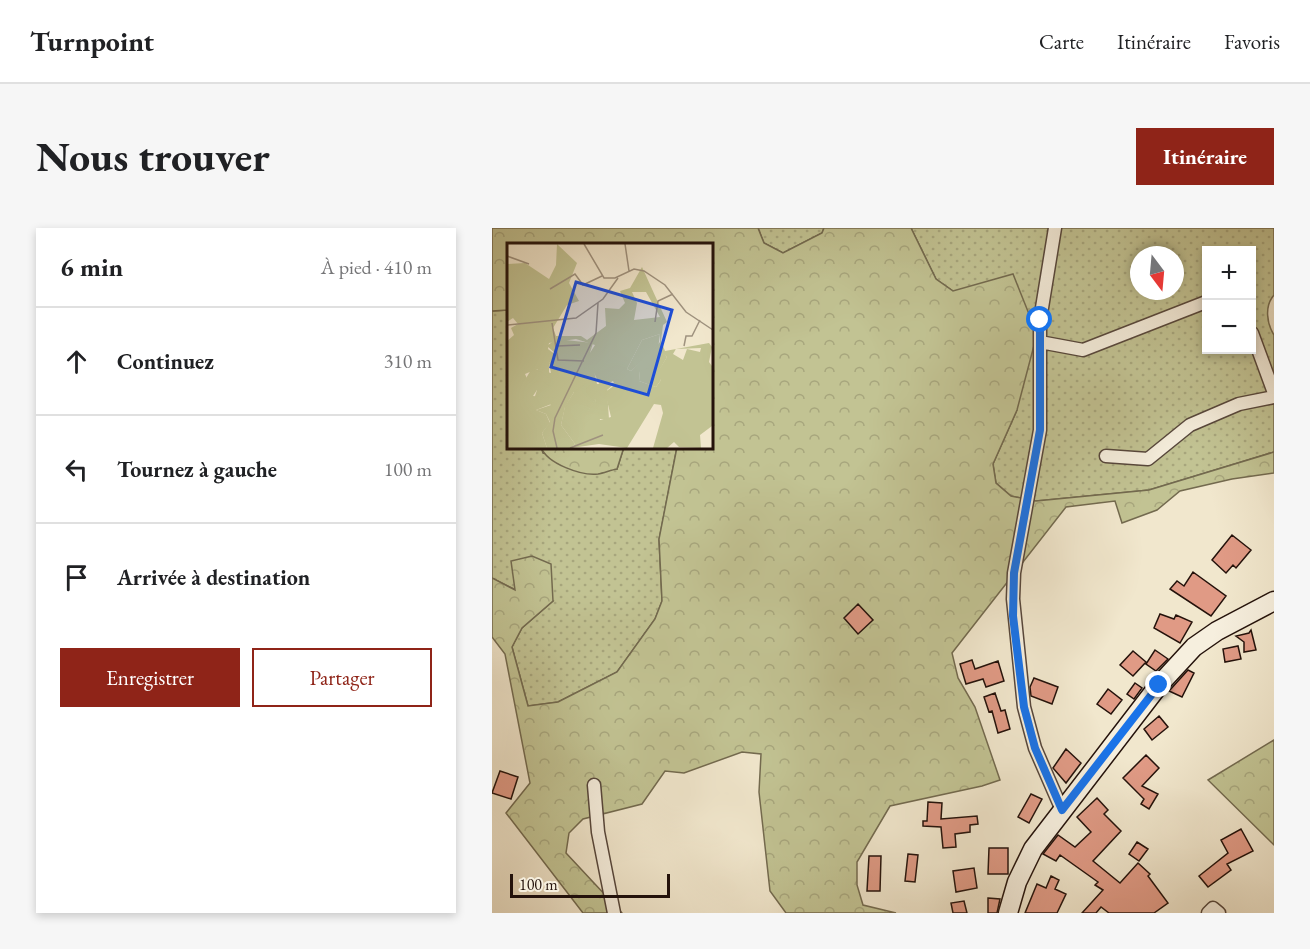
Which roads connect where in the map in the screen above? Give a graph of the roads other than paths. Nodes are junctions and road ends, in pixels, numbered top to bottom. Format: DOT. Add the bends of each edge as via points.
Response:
graph roads {
  1 [pos="1055,228"];
  2 [pos="1202,304"];
  3 [pos="1040,342"];
  4 [pos="1256,346"];
  5 [pos="1274,395"];
  6 [pos="1106,456"];
  7 [pos="1274,602"];
  8 [pos="594,785"];
  9 [pos="1062,810"];
  10 [pos="614,913"];
  11 [pos="1008,913"];
  12 [pos="1208,913"];
  13 [pos="1219,913"];
  1 -- 3 [label="street" via="1042,303"];
  2 -- 3 [label="street" via="1083,350"];
  3 -- 9 [label="street" via="1040,430 1014,573 1013,616 1024,707 1035,748"];
  4 -- 5 [label="street"];
  5 -- 6 [label="street" via="1239,404 1190,425 1148,459"];
  7 -- 9 [label="street" via="1217,631 1180,660"];
  8 -- 10 [label="street" via="598,832"];
  9 -- 11 [label="street" via="1024,865"];
  12 -- 13 [label="street" via="1213,908"];
}
